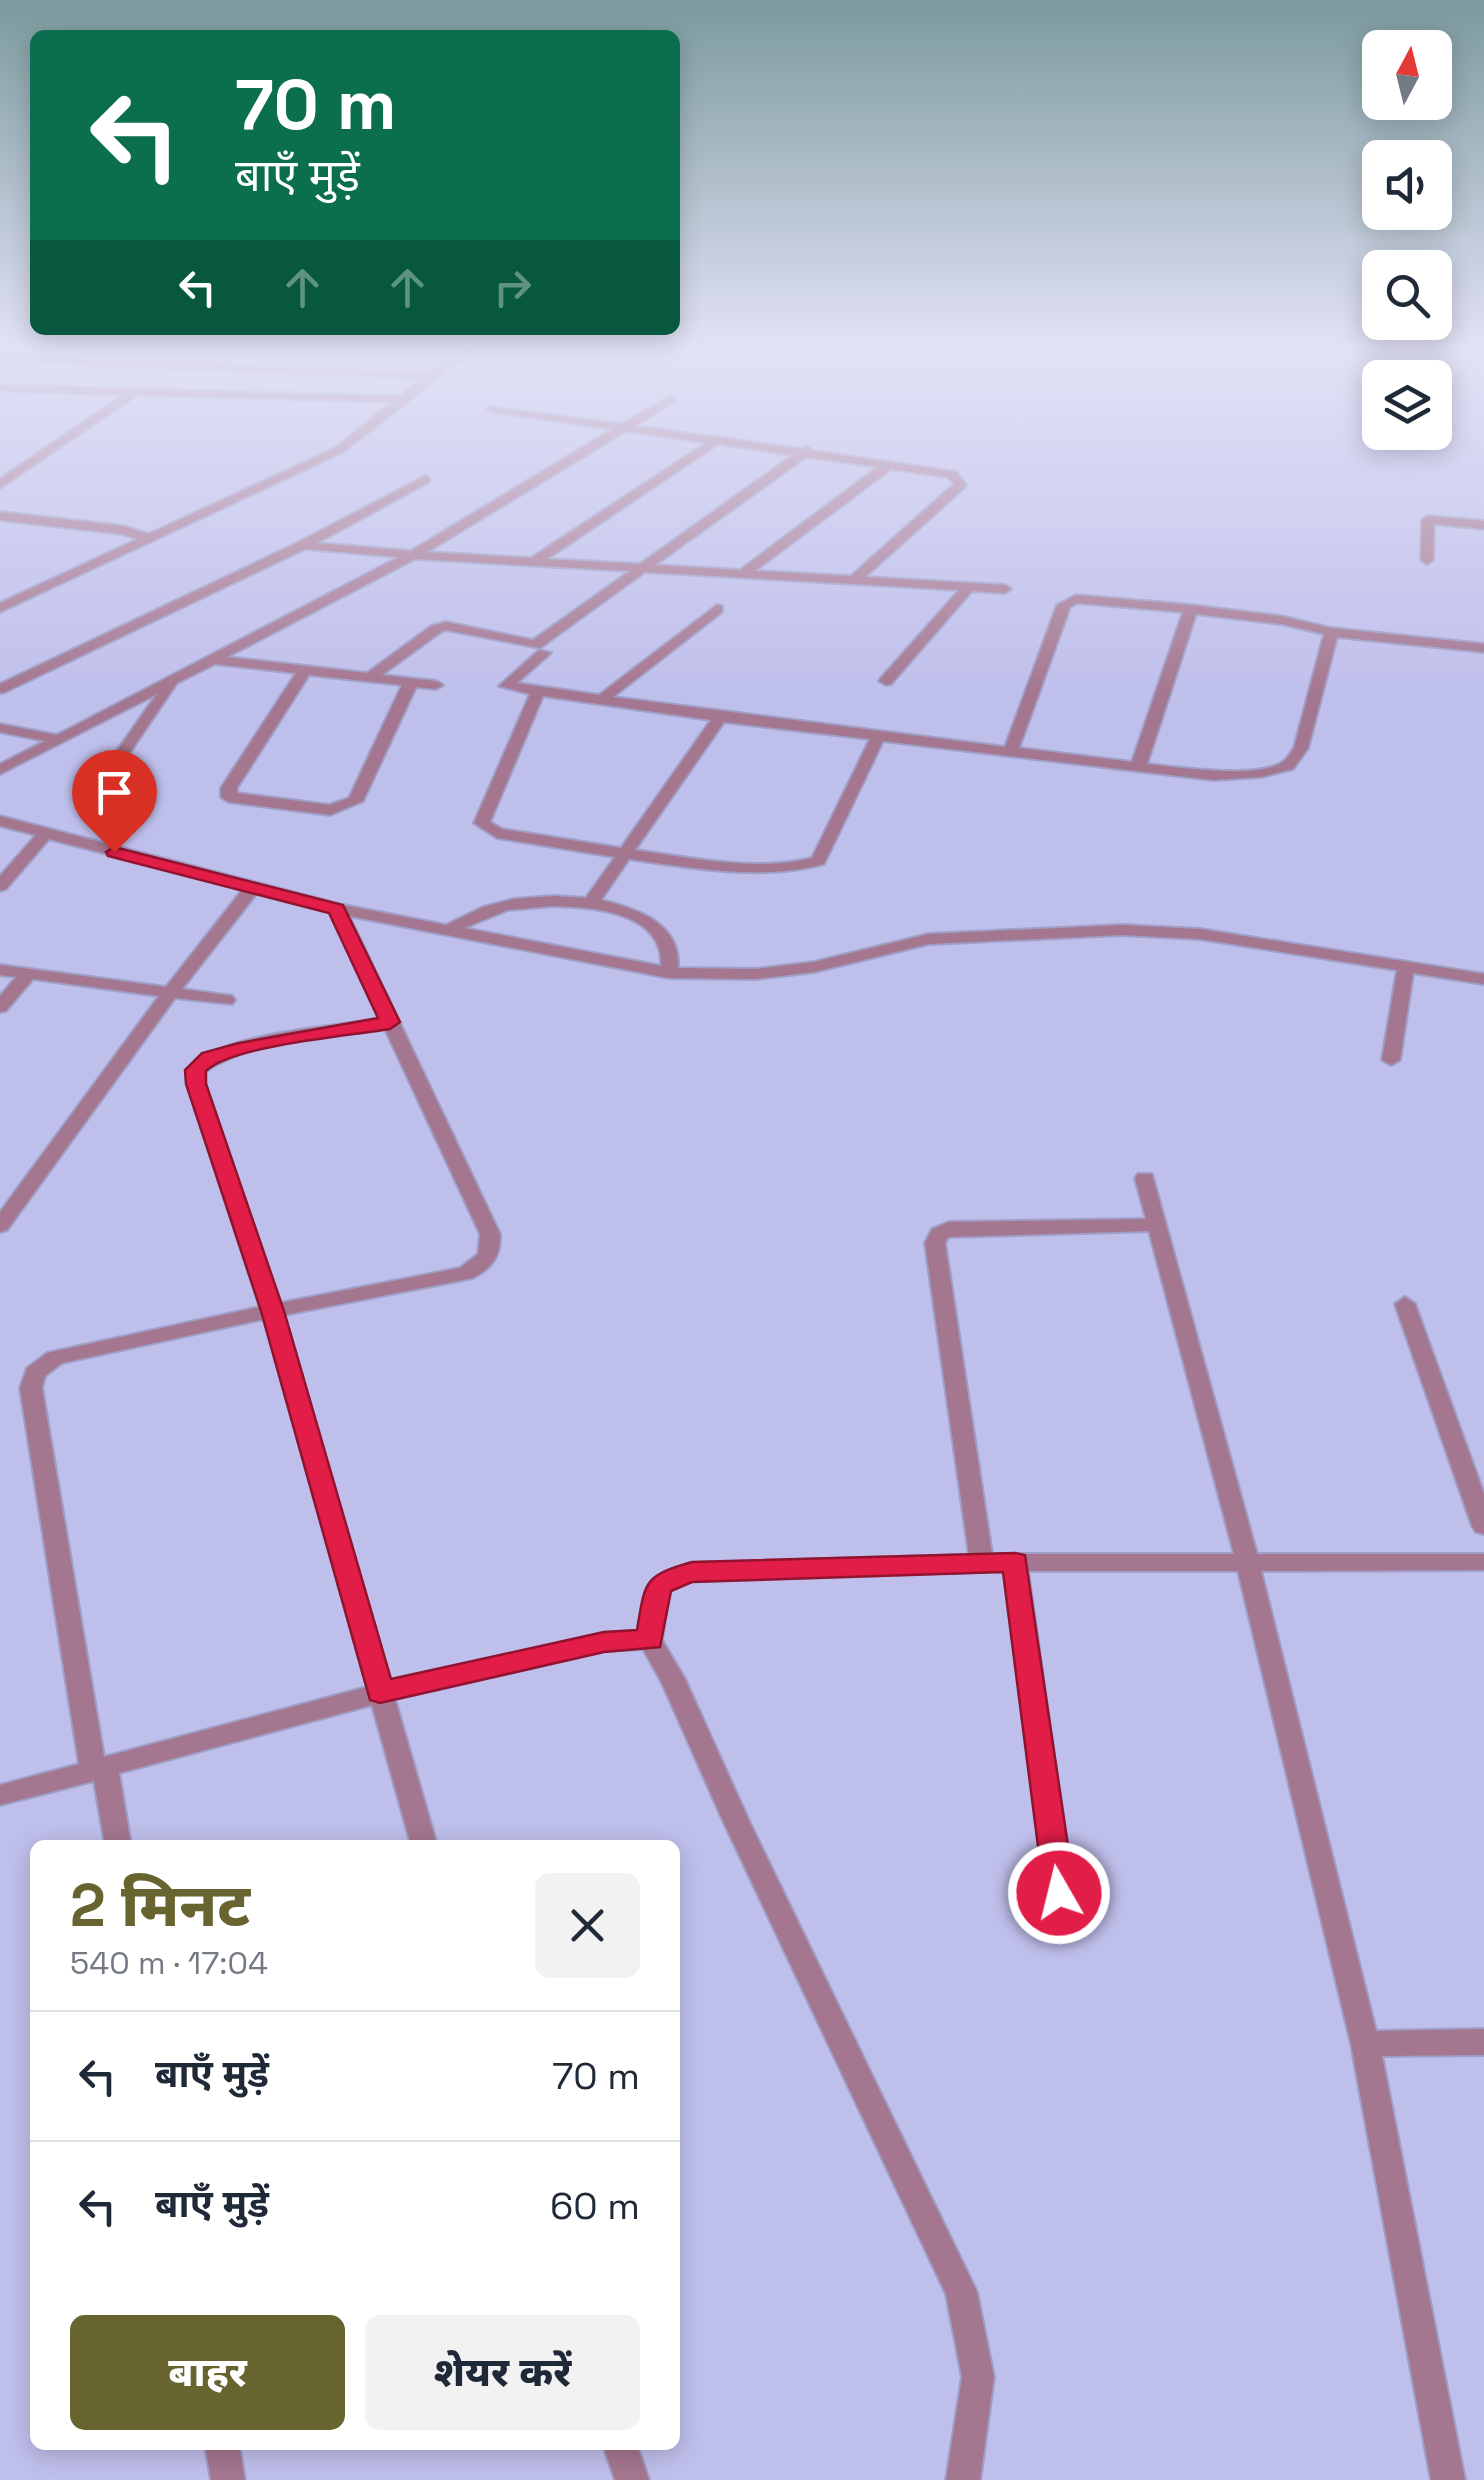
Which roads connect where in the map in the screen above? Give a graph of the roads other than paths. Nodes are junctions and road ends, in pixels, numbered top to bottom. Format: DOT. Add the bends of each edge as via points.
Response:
graph roads {
  1 [pos="31,463"];
  2 [pos="311,463"];
  3 [pos="568,463"];
  4 [pos="681,463"];
  5 [pos="790,463"];
  6 [pos="883,463"];
  7 [pos="890,464"];
  8 [pos="425,480"];
  9 [pos="0,484"];
  10 [pos="0,516"];
  11 [pos="1484,525"];
  12 [pos="145,537"];
  13 [pos="303,545"];
  14 [pos="413,555"];
  15 [pos="1427,560"];
  16 [pos="534,562"];
  17 [pos="644,567"];
  18 [pos="744,573"];
  19 [pos="854,580"];
  20 [pos="969,586"];
  21 [pos="1005,589"];
  22 [pos="0,608"];
  23 [pos="717,609"];
  24 [pos="1190,609"];
  25 [pos="1331,632"];
  26 [pos="1484,648"];
  27 [pos="544,654"];
  28 [pos="217,660"];
  29 [pos="305,670"];
  30 [pos="369,678"];
  31 [pos="886,681"];
  32 [pos="172,682"];
  33 [pos="410,682"];
  34 [pos="436,685"];
  35 [pos="0,689"];
  36 [pos="538,692"];
  37 [pos="600,701"];
  38 [pos="720,718"];
  39 [pos="0,728"];
  40 [pos="878,737"];
  41 [pos="58,739"];
  42 [pos="1010,753"];
  43 [pos="1138,768"];
  44 [pos="0,770"];
  45 [pos="100,786"];
  46 [pos="0,822"];
  47 [pos="46,833"];
  48 [pos="625,854"];
  49 [pos="0,886"];
  50 [pos="252,890"];
  51 [pos="592,903"];
  52 [pos="337,909"];
  53 [pos="449,930"];
  54 [pos="1406,965"];
  55 [pos="0,970"];
  56 [pos="668,972"];
  57 [pos="28,974"];
  58 [pos="1484,979"];
  59 [pos="171,992"];
  60 [pos="226,1000"];
  61 [pos="0,1007"];
  62 [pos="390,1022"];
  63 [pos="1391,1060"];
  64 [pos="1145,1178"];
  65 [pos="1157,1225"];
  66 [pos="0,1226"];
  67 [pos="1406,1304"];
  68 [pos="272,1311"];
  69 [pos="1484,1526"];
  70 [pos="1247,1560"];
  71 [pos="1015,1562"];
  72 [pos="1484,1562"];
  73 [pos="982,1563"];
  74 [pos="650,1632"];
  75 [pos="380,1692"];
  76 [pos="99,1770"];
  77 [pos="0,1795"];
  78 [pos="117,1840"];
  79 [pos="423,1840"];
  80 [pos="1059,1893"];
  81 [pos="1484,2042"];
  82 [pos="1364,2044"];
  83 [pos="223,2450"];
  84 [pos="622,2450"];
  85 [pos="228,2480"];
  86 [pos="632,2480"];
  87 [pos="963,2480"];
  88 [pos="1448,2480"];
  1 -- 9 [label="street"];
  2 -- 12 [label="street"];
  3 -- 14 [label="street"];
  4 -- 16 [label="street"];
  5 -- 17 [label="street"];
  6 -- 7 [label="street"];
  7 -- 18 [label="street"];
  7 -- 19 [label="street" via="952,474 960,485"];
  8 -- 13 [label="street"];
  10 -- 12 [label="street"];
  11 -- 15 [label="street" via="1428,520"];
  12 -- 22 [label="street"];
  13 -- 14 [label="street"];
  13 -- 35 [label="street"];
  14 -- 16 [label="street"];
  14 -- 28 [label="street"];
  16 -- 17 [label="street"];
  17 -- 18 [label="street"];
  17 -- 30 [label="street" via="535,645 446,626"];
  18 -- 19 [label="street"];
  19 -- 20 [label="street"];
  20 -- 21 [label="street"];
  20 -- 31 [label="street"];
  23 -- 37 [label="street"];
  24 -- 25 [label="street"];
  24 -- 42 [label="street" via="1095,598 1064,604"];
  24 -- 43 [label="street"];
  25 -- 26 [label="street"];
  25 -- 43 [label="street" via="1301,748 1288,766 1214,776"];
  27 -- 36 [label="street" via="506,684"];
  28 -- 29 [label="street"];
  28 -- 32 [label="street"];
  29 -- 30 [label="street"];
  29 -- 33 [label="street" via="229,797 345,808 355,801"];
  30 -- 33 [label="street"];
  32 -- 41 [label="street"];
  32 -- 45 [label="street"];
  33 -- 34 [label="street"];
  36 -- 37 [label="street"];
  36 -- 48 [label="street" via="482,823 497,833"];
  37 -- 38 [label="street"];
  38 -- 40 [label="street"];
  38 -- 48 [label="street"];
  39 -- 41 [label="street"];
  40 -- 42 [label="street"];
  40 -- 48 [label="street" via="818,861 806,868"];
  41 -- 44 [label="street"];
  42 -- 43 [label="street"];
  46 -- 47 [label="street"];
  47 -- 49 [label="street"];
  47 -- 50 [label="street"];
  48 -- 51 [label="street"];
  50 -- 52 [label="street"];
  50 -- 59 [label="street"];
  51 -- 53 [label="street" via="513,904"];
  51 -- 56 [label="street" via="628,912 656,929 670,950"];
  52 -- 53 [label="street"];
  52 -- 62 [label="street"];
  53 -- 56 [label="street"];
  54 -- 56 [label="street" via="1200,934 1122,930 957,936 756,974"];
  54 -- 58 [label="street"];
  54 -- 63 [label="street"];
  55 -- 57 [label="street"];
  57 -- 59 [label="street"];
  57 -- 61 [label="street"];
  59 -- 60 [label="street"];
  59 -- 66 [label="street"];
  62 -- 68 [label="street" via="246,1047 209,1058 195,1070"];
  62 -- 68 [label="street" via="490,1234 491,1250 483,1266 466,1274"];
  64 -- 65 [label="street"];
  65 -- 70 [label="street"];
  65 -- 73 [label="street" via="939,1233 935,1243"];
  67 -- 69 [label="street"];
  68 -- 75 [label="street"];
  68 -- 76 [label="street" via="55,1358 35,1373 31,1388"];
  70 -- 71 [label="street"];
  70 -- 72 [label="street"];
  70 -- 82 [label="street"];
  71 -- 73 [label="street"];
  71 -- 80 [label="street"];
  73 -- 74 [label="street" via="692,1572 658,1587"];
  74 -- 75 [label="street"];
  74 -- 87 [label="street" via="961,2292 978,2377"];
  75 -- 76 [label="street"];
  75 -- 79 [label="street"];
  76 -- 77 [label="street"];
  76 -- 78 [label="street"];
  81 -- 82 [label="street"];
  82 -- 88 [label="street"];
  83 -- 85 [label="street"];
  84 -- 86 [label="street"];
}
